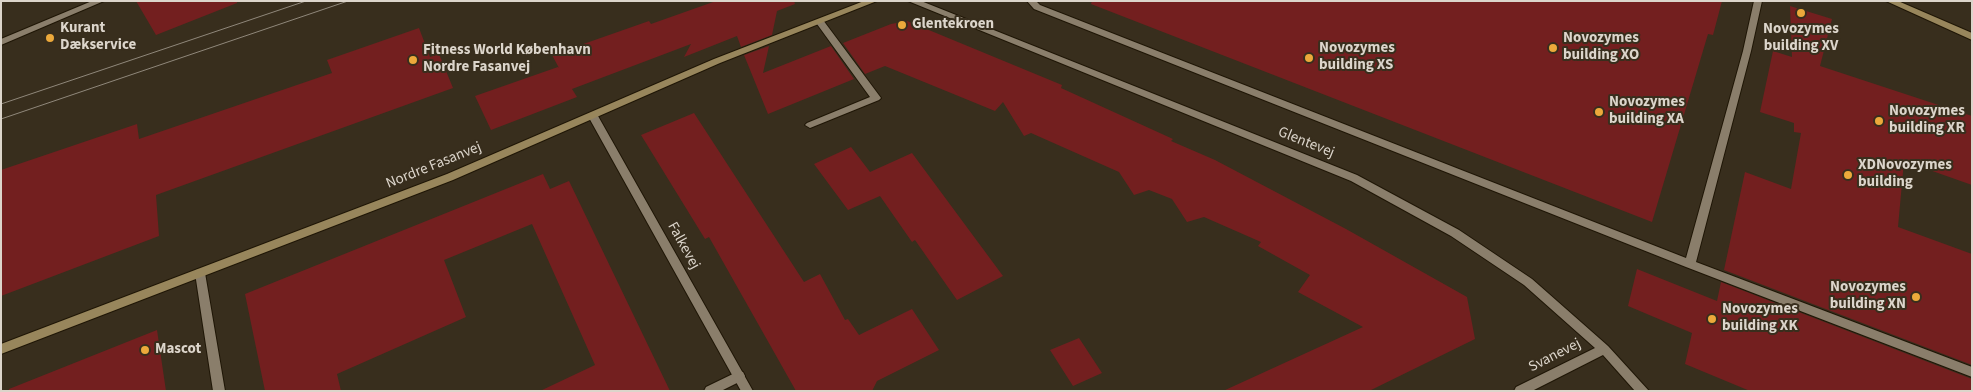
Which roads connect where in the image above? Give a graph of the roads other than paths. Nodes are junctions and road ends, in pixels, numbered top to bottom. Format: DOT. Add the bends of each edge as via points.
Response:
graph roads {
  1 [pos="100,1"];
  2 [pos="873,1"];
  3 [pos="912,1"];
  4 [pos="1031,1"];
  5 [pos="1758,1"];
  6 [pos="1890,1"];
  7 [pos="820,22"];
  8 [pos="1972,37"];
  9 [pos="1,42"];
  10 [pos="593,116"];
  11 [pos="810,125"];
  12 [pos="1690,264"];
  13 [pos="200,273"];
  14 [pos="1,349"];
  15 [pos="1604,349"];
  16 [pos="1972,372"];
  17 [pos="739,376"];
  18 [pos="219,391"];
  19 [pos="710,391"];
  20 [pos="747,391"];
  21 [pos="1520,391"];
  22 [pos="1643,391"];
  1 -- 9 [label="street"];
  2 -- 7 [label="street, Nordre Fasanvej"];
  3 -- 15 [label="street, Glentevej" via="1354,178 1455,233 1528,282"];
  4 -- 12 [label="street" via="1037,7"];
  5 -- 12 [label="street"];
  6 -- 8 [label="street"];
  7 -- 10 [label="street, Nordre Fasanvej" via="717,61"];
  7 -- 11 [label="street" via="876,98"];
  10 -- 13 [label="street, Nordre Fasanvej" via="450,177"];
  10 -- 17 [label="street, Falkevej"];
  12 -- 16 [label="street"];
  13 -- 14 [label="street, Nordre Fasanvej"];
  13 -- 18 [label="street"];
  15 -- 21 [label="street, Svanevej"];
  15 -- 22 [label="street, Glentevej"];
  17 -- 19 [label="street"];
  17 -- 20 [label="street, Falkevej"];
}
